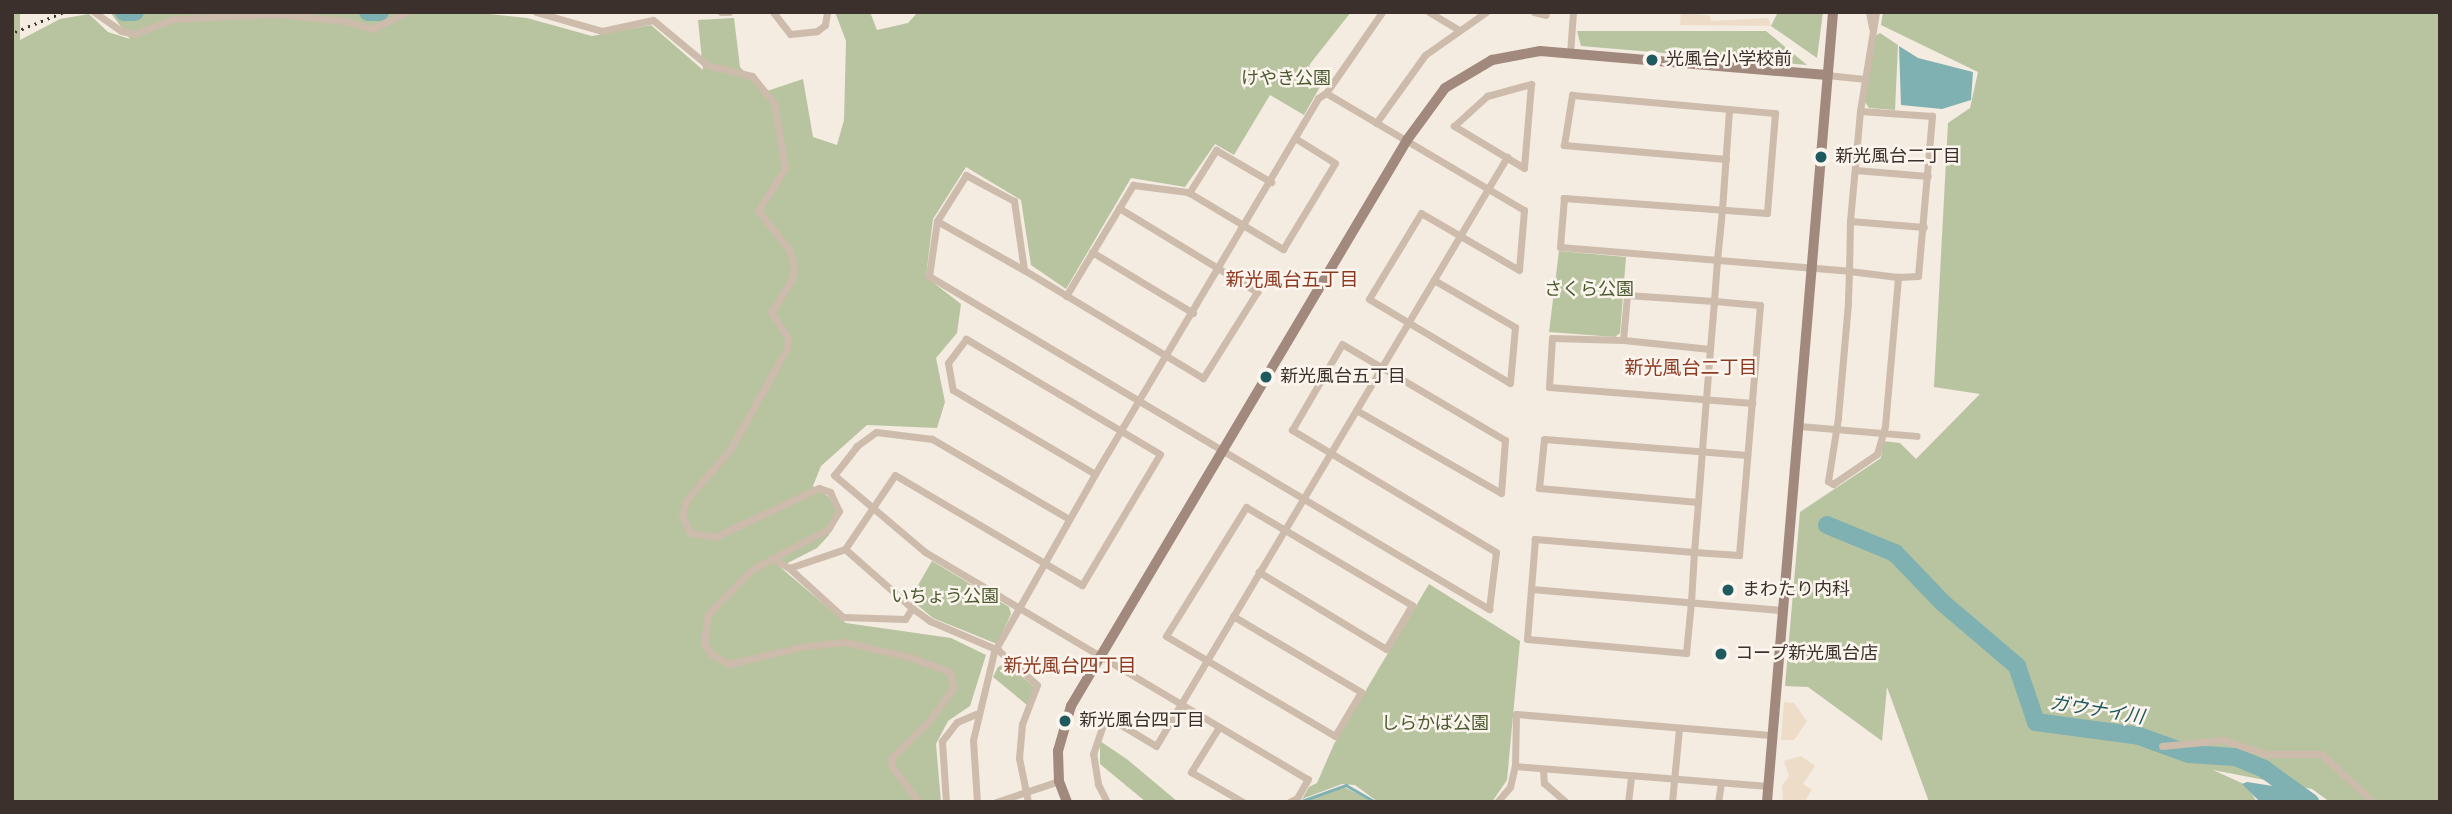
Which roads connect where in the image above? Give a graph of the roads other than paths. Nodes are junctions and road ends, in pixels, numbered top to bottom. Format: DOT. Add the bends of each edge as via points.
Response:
graph roads {
  1 [pos="94,12"];
  2 [pos="407,12"];
  3 [pos="536,12"];
  4 [pos="721,12"];
  5 [pos="729,12"];
  6 [pos="773,12"];
  7 [pos="827,12"];
  8 [pos="1382,12"];
  9 [pos="1429,12"];
  10 [pos="1486,12"];
  11 [pos="1534,12"];
  12 [pos="1573,12"];
  13 [pos="1833,12"];
  14 [pos="1869,12"];
  15 [pos="1876,12"];
  16 [pos="1546,15"];
  17 [pos="1459,30"];
  18 [pos="1873,30"];
  19 [pos="1570,54"];
  20 [pos="1828,75"];
  21 [pos="1864,79"];
  22 [pos="1326,93"];
  23 [pos="1730,108"];
  24 [pos="1860,111"];
  25 [pos="1376,123"];
  26 [pos="1295,138"];
  27 [pos="1407,140"];
  28 [pos="1507,158"];
  29 [pos="1726,159"];
  30 [pos="1855,170"];
  31 [pos="1928,176"];
  32 [pos="1270,182"];
  33 [pos="1488,189"];
  34 [pos="1189,193"];
  35 [pos="1119,208"];
  36 [pos="1722,210"];
  37 [pos="937,220"];
  38 [pos="1850,221"];
  39 [pos="1244,225"];
  40 [pos="1924,227"];
  41 [pos="1460,236"];
  42 [pos="1092,252"];
  43 [pos="1717,260"];
  44 [pos="1219,269"];
  45 [pos="1811,269"];
  46 [pos="1024,270"];
  47 [pos="1849,271"];
  48 [pos="1898,277"];
  49 [pos="1434,280"];
  50 [pos="1066,296"];
  51 [pos="1714,301"];
  52 [pos="1193,313"];
  53 [pos="1408,323"];
  54 [pos="1623,340"];
  55 [pos="1710,349"];
  56 [pos="1167,357"];
  57 [pos="1381,366"];
  58 [pos="1706,399"];
  59 [pos="1140,401"];
  60 [pos="1752,403"];
  61 [pos="1356,410"];
  62 [pos="1798,426"];
  63 [pos="1836,429"];
  64 [pos="1122,432"];
  65 [pos="1881,433"];
  66 [pos="1917,436"];
  67 [pos="1223,451"];
  68 [pos="1702,452"];
  69 [pos="1329,453"];
  70 [pos="1747,455"];
  71 [pos="1095,474"];
  72 [pos="1303,498"];
  73 [pos="1698,502"];
  74 [pos="872,510"];
  75 [pos="1069,519"];
  76 [pos="1284,529"];
  77 [pos="845,549"];
  78 [pos="1694,552"];
  79 [pos="772,558"];
  80 [pos="1043,562"];
  81 [pos="789,568"];
  82 [pos="1259,572"];
  83 [pos="1531,589"];
  84 [pos="1691,602"];
  85 [pos="1019,607"];
  86 [pos="912,608"];
  87 [pos="1783,610"];
  88 [pos="1233,616"];
  89 [pos="996,649"];
  90 [pos="1101,655"];
  91 [pos="1208,659"];
  92 [pos="1180,703"];
  93 [pos="976,714"];
  94 [pos="1219,727"];
  95 [pos="1679,728"];
  96 [pos="1773,735"];
  97 [pos="2162,746"];
  98 [pos="1515,766"];
  99 [pos="1542,770"];
  100 [pos="1631,777"];
  101 [pos="1674,779"];
  102 [pos="1059,781"];
  103 [pos="1721,783"];
  104 [pos="1768,786"];
  105 [pos="1026,798"];
  106 [pos="919,802"];
  107 [pos="946,802"];
  108 [pos="977,802"];
  109 [pos="996,802"];
  110 [pos="1067,802"];
  111 [pos="1107,802"];
  112 [pos="1244,802"];
  113 [pos="1289,802"];
  114 [pos="1497,802"];
  115 [pos="1566,802"];
  116 [pos="1628,802"];
  117 [pos="1672,802"];
  118 [pos="1718,802"];
  119 [pos="1767,802"];
  120 [pos="2373,802"];
  1 -- 2 [label="street" via="121,31 135,33 173,19 276,15 346,21 372,29"];
  3 -- 79 [label="street" via="602,32 653,19 707,65 751,76 774,103 785,168 758,211 789,249 794,267 792,279 771,312 788,338 787,348 730,450 685,500 682,516 690,533 715,537 814,489 830,492 839,506 836,522"];
  4 -- 5 [label="street"];
  6 -- 7 [label="street" via="790,34 817,31 825,25"];
  8 -- 22 [label="street"];
  9 -- 17 [label="street"];
  10 -- 17 [label="street"];
  11 -- 16 [label="street"];
  12 -- 19 [label="street"];
  13 -- 20 [label="street"];
  14 -- 18 [label="street"];
  15 -- 18 [label="street"];
  17 -- 25 [label="street" via="1405,77"];
  18 -- 21 [label="street"];
  19 -- 20 [label="street"];
  19 -- 27 [label="street" via="1515,53 1473,68 1434,99"];
  20 -- 21 [label="street"];
  20 -- 45 [label="street"];
  21 -- 24 [label="street"];
  22 -- 25 [label="street"];
  22 -- 26 [label="street"];
  23 -- 29 [label="street"];
  23 -- 29 [label="street" via="1572,95 1564,145"];
  23 -- 36 [label="street" via="1775,113 1768,213"];
  24 -- 30 [label="street"];
  24 -- 31 [label="street" via="1932,116"];
  25 -- 27 [label="street"];
  26 -- 32 [label="street"];
  26 -- 39 [label="street" via="1335,163 1283,249"];
  27 -- 33 [label="street"];
  27 -- 67 [label="street"];
  28 -- 28 [label="street" via="1454,126 1487,96 1531,84 1524,168"];
  28 -- 33 [label="street"];
  29 -- 36 [label="street"];
  30 -- 31 [label="street"];
  30 -- 38 [label="street"];
  31 -- 40 [label="street"];
  32 -- 34 [label="street" via="1216,150"];
  32 -- 39 [label="street"];
  33 -- 41 [label="street"];
  33 -- 41 [label="street" via="1524,210 1519,270"];
  34 -- 35 [label="street" via="1133,185"];
  34 -- 39 [label="street"];
  35 -- 42 [label="street"];
  35 -- 44 [label="street"];
  36 -- 43 [label="street"];
  36 -- 43 [label="street" via="1564,198 1560,247"];
  37 -- 46 [label="street"];
  37 -- 46 [label="street" via="966,175 1014,201"];
  37 -- 59 [label="street" via="929,276"];
  38 -- 40 [label="street"];
  38 -- 47 [label="street"];
  39 -- 44 [label="street"];
  40 -- 48 [label="street" via="1919,276"];
  41 -- 49 [label="street"];
  41 -- 53 [label="street" via="1421,213 1369,299"];
  42 -- 50 [label="street"];
  42 -- 52 [label="street"];
  43 -- 45 [label="street"];
  43 -- 51 [label="street"];
  44 -- 52 [label="street"];
  44 -- 56 [label="street" via="1257,292 1203,378"];
  45 -- 47 [label="street"];
  45 -- 62 [label="street"];
  46 -- 50 [label="street"];
  47 -- 48 [label="street"];
  47 -- 63 [label="street"];
  48 -- 65 [label="street"];
  49 -- 53 [label="street"];
  49 -- 53 [label="street" via="1515,327 1510,383"];
  50 -- 56 [label="street"];
  51 -- 54 [label="street" via="1627,295"];
  51 -- 55 [label="street"];
  51 -- 60 [label="street" via="1760,305"];
  52 -- 56 [label="street"];
  53 -- 57 [label="street"];
  54 -- 55 [label="street"];
  54 -- 58 [label="street" via="1552,338 1549,387"];
  55 -- 58 [label="street"];
  56 -- 59 [label="street"];
  57 -- 61 [label="street"];
  57 -- 61 [label="street" via="1505,440 1501,493"];
  57 -- 69 [label="street" via="1342,344 1292,430"];
  58 -- 60 [label="street"];
  58 -- 68 [label="street"];
  59 -- 64 [label="street"];
  59 -- 67 [label="street"];
  60 -- 70 [label="street"];
  61 -- 69 [label="street"];
  62 -- 63 [label="street"];
  62 -- 87 [label="street"];
  63 -- 65 [label="street"];
  63 -- 65 [label="street" via="1828,481 1833,484 1877,454"];
  64 -- 71 [label="street"];
  64 -- 71 [label="street" via="966,339 948,363 953,390"];
  64 -- 80 [label="street" via="1160,454 1082,585"];
  65 -- 66 [label="street"];
  67 -- 72 [label="street"];
  67 -- 90 [label="street"];
  68 -- 70 [label="street"];
  68 -- 73 [label="street"];
  68 -- 73 [label="street" via="1544,439 1539,488"];
  69 -- 72 [label="street"];
  69 -- 72 [label="street" via="1496,552 1489,609"];
  70 -- 78 [label="street" via="1739,555"];
  71 -- 75 [label="street"];
  72 -- 76 [label="street"];
  73 -- 78 [label="street"];
  74 -- 75 [label="street" via="834,475 857,446 876,432 932,439"];
  74 -- 77 [label="street"];
  74 -- 80 [label="street" via="895,475"];
  74 -- 85 [label="street" via="925,552"];
  75 -- 80 [label="street"];
  76 -- 82 [label="street"];
  76 -- 82 [label="street" via="1412,605 1386,649"];
  76 -- 91 [label="street" via="1246,507 1166,636"];
  77 -- 81 [label="street"];
  77 -- 86 [label="street"];
  78 -- 83 [label="street" via="1535,539"];
  78 -- 84 [label="street"];
  79 -- 81 [label="street"];
  79 -- 106 [label="street" via="751,570 708,614 703,628 711,654 729,664 845,642 950,672 953,688 930,720 891,758 892,767"];
  80 -- 85 [label="street"];
  81 -- 86 [label="street" via="843,617 905,619"];
  82 -- 88 [label="street"];
  83 -- 84 [label="street"];
  83 -- 84 [label="street" via="1527,639 1686,653"];
  84 -- 87 [label="street"];
  85 -- 89 [label="street"];
  85 -- 90 [label="street"];
  86 -- 89 [label="street" via="930,621"];
  87 -- 96 [label="street"];
  88 -- 91 [label="street"];
  88 -- 91 [label="street" via="1361,692 1335,736"];
  89 -- 93 [label="street"];
  89 -- 105 [label="street" via="1037,685 1022,724 1018,758"];
  90 -- 92 [label="street"];
  90 -- 102 [label="street" via="1065,721 1058,751"];
  91 -- 92 [label="street"];
  92 -- 94 [label="street"];
  92 -- 111 [label="street" via="1156,746 1106,716 1093,754 1098,784"];
  93 -- 107 [label="street" via="957,722 942,741"];
  93 -- 108 [label="street" via="973,783"];
  94 -- 112 [label="street" via="1191,772"];
  94 -- 113 [label="street" via="1308,779 1297,798"];
  95 -- 96 [label="street"];
  95 -- 98 [label="street" via="1516,714"];
  95 -- 101 [label="street"];
  96 -- 104 [label="street"];
  97 -- 120 [label="street" via="2224,740 2265,754 2321,754"];
  98 -- 99 [label="street"];
  98 -- 114 [label="street" via="1510,787"];
  99 -- 100 [label="street"];
  99 -- 115 [label="street" via="1544,783"];
  100 -- 101 [label="street"];
  100 -- 116 [label="street"];
  101 -- 103 [label="street"];
  101 -- 117 [label="street"];
  102 -- 105 [label="street"];
  102 -- 110 [label="street"];
  103 -- 104 [label="street"];
  103 -- 118 [label="street"];
  104 -- 119 [label="street"];
  105 -- 109 [label="street"];
}
